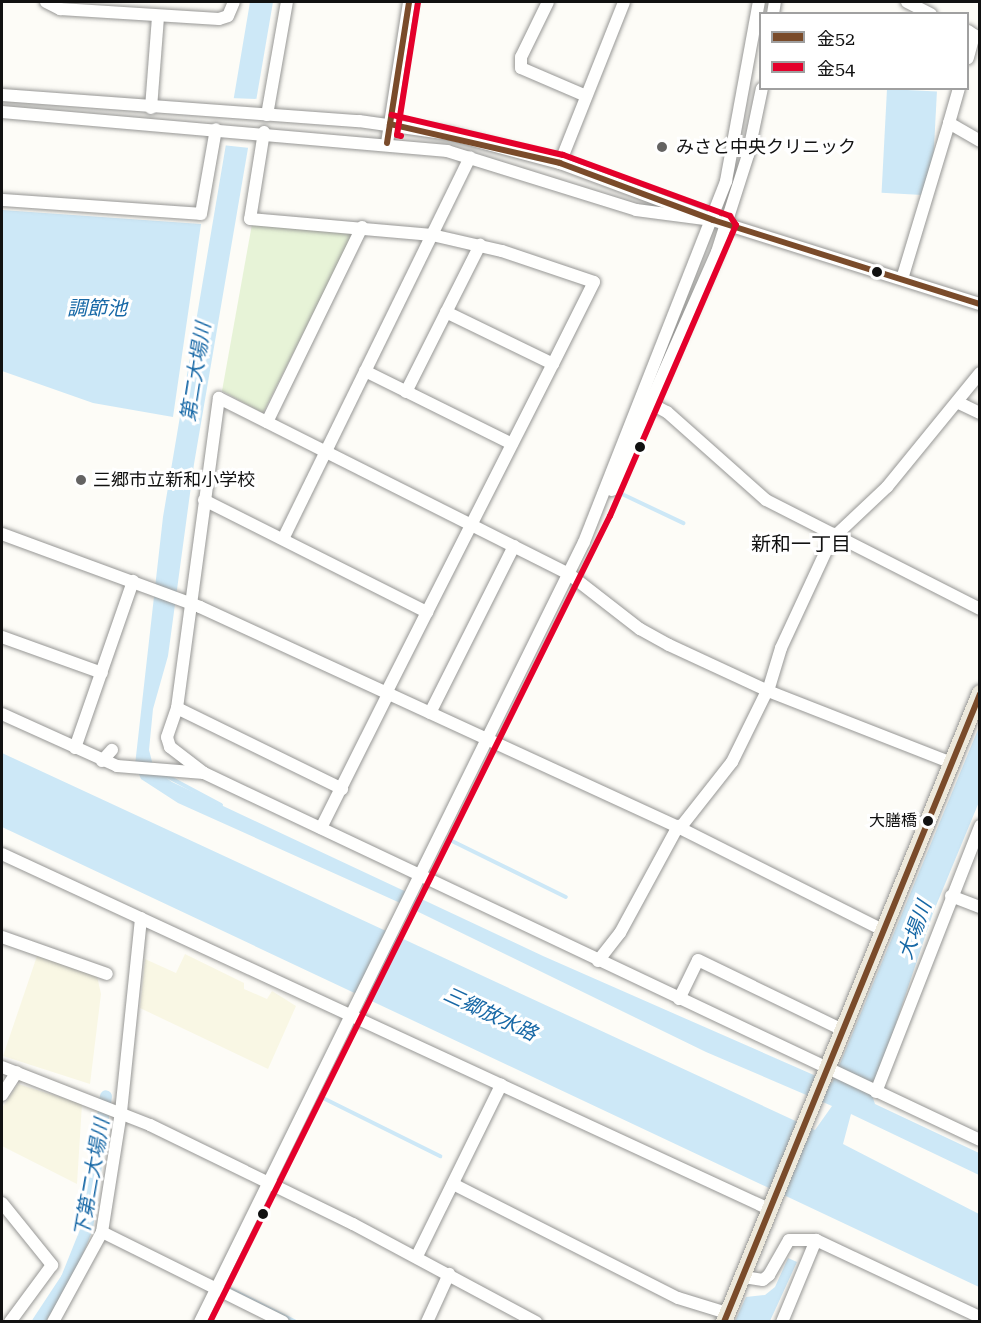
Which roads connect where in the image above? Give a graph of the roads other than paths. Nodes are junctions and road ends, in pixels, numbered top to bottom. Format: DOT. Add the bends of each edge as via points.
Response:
graph roads {
  1 [pos="46,2"];
  2 [pos="234,2"];
  3 [pos="287,2"];
  4 [pos="409,2"];
  5 [pos="548,2"];
  6 [pos="624,2"];
  7 [pos="759,2"];
  8 [pos="907,2"];
  9 [pos="927,12"];
  10 [pos="158,16"];
  11 [pos="969,32"];
  12 [pos="969,54"];
  13 [pos="761,90"];
  14 [pos="958,90"];
  15 [pos="2,95"];
  16 [pos="586,96"];
  17 [pos="151,108"];
  18 [pos="2,112"];
  19 [pos="264,115"];
  20 [pos="949,123"];
  21 [pos="390,124"];
  22 [pos="219,129"];
  23 [pos="261,132"];
  24 [pos="980,141"];
  25 [pos="387,143"];
  26 [pos="470,156"];
  27 [pos="560,163"];
  28 [pos="2,200"];
  29 [pos="713,220"];
  30 [pos="727,224"];
  31 [pos="362,227"];
  32 [pos="432,235"];
  33 [pos="480,245"];
  34 [pos="902,279"];
  35 [pos="979,302"];
  36 [pos="446,312"];
  37 [pos="553,364"];
  38 [pos="365,372"];
  39 [pos="980,373"];
  40 [pos="406,392"];
  41 [pos="639,398"];
  42 [pos="957,402"];
  43 [pos="651,404"];
  44 [pos="980,413"];
  45 [pos="267,422"];
  46 [pos="513,444"];
  47 [pos="326,452"];
  48 [pos="204,500"];
  49 [pos="472,525"];
  50 [pos="2,534"];
  51 [pos="835,535"];
  52 [pos="283,539"];
  53 [pos="584,542"];
  54 [pos="514,546"];
  55 [pos="569,574"];
  56 [pos="133,581"];
  57 [pos="188,601"];
  58 [pos="980,609"];
  59 [pos="427,612"];
  60 [pos="2,637"];
  61 [pos="102,673"];
  62 [pos="768,691"];
  63 [pos="387,693"];
  64 [pos="980,693"];
  65 [pos="177,708"];
  66 [pos="430,713"];
  67 [pos="2,714"];
  68 [pos="487,738"];
  69 [pos="75,748"];
  70 [pos="112,750"];
  71 [pos="102,761"];
  72 [pos="949,762"];
  73 [pos="204,773"];
  74 [pos="342,789"];
  75 [pos="980,826"];
  76 [pos="679,827"];
  77 [pos="321,828"];
  78 [pos="2,854"];
  79 [pos="419,878"];
  80 [pos="951,896"];
  81 [pos="980,907"];
  82 [pos="141,918"];
  83 [pos="882,929"];
  84 [pos="2,937"];
  85 [pos="598,961"];
  86 [pos="107,974"];
  87 [pos="680,999"];
  88 [pos="350,1015"];
  89 [pos="843,1030"];
  90 [pos="2,1067"];
  91 [pos="17,1072"];
  92 [pos="830,1073"];
  93 [pos="501,1085"];
  94 [pos="875,1091"];
  95 [pos="2,1095"];
  96 [pos="121,1112"];
  97 [pos="980,1140"];
  98 [pos="269,1184"];
  99 [pos="453,1184"];
  100 [pos="2,1203"];
  101 [pos="774,1204"];
  102 [pos="102,1232"];
  103 [pos="816,1240"];
  104 [pos="417,1256"];
  105 [pos="449,1274"];
  106 [pos="744,1276"];
  107 [pos="217,1288"];
  108 [pos="726,1317"];
  109 [pos="980,1317"];
  110 [pos="10,1322"];
  111 [pos="53,1322"];
  112 [pos="200,1322"];
  113 [pos="284,1322"];
  114 [pos="427,1322"];
  115 [pos="536,1322"];
  116 [pos="782,1322"];
  1 -- 10 [label="street" via="60,9"];
  2 -- 10 [label="street" via="228,16 219,19"];
  3 -- 19 [label="street"];
  4 -- 21 [label="street"];
  5 -- 16 [label="street" via="521,57 521,68"];
  6 -- 16 [label="street"];
  7 -- 29 [label="street" via="740,121"];
  8 -- 9 [label="street"];
  10 -- 17 [label="street"];
  11 -- 12 [label="street" via="974,34"];
  13 -- 30 [label="street"];
  14 -- 20 [label="street"];
  15 -- 17 [label="street"];
  16 -- 27 [label="street"];
  17 -- 19 [label="street"];
  18 -- 22 [label="street"];
  19 -- 21 [label="street"];
  20 -- 24 [label="street"];
  20 -- 34 [label="street"];
  21 -- 25 [label="street"];
  21 -- 27 [label="street"];
  22 -- 23 [label="street"];
  22 -- 28 [label="street" via="201,214"];
  23 -- 25 [label="street"];
  23 -- 31 [label="street" via="249,219"];
  25 -- 26 [label="street"];
  26 -- 29 [label="street" via="636,210"];
  26 -- 32 [label="street"];
  27 -- 29 [label="street"];
  29 -- 30 [label="street"];
  29 -- 41 [label="street"];
  30 -- 34 [label="street"];
  30 -- 43 [label="street"];
  31 -- 32 [label="street"];
  31 -- 45 [label="street"];
  32 -- 33 [label="street"];
  32 -- 38 [label="street"];
  33 -- 36 [label="street"];
  33 -- 37 [label="street" via="594,282"];
  34 -- 35 [label="street"];
  36 -- 37 [label="street"];
  36 -- 40 [label="street"];
  37 -- 46 [label="street"];
  38 -- 40 [label="street"];
  38 -- 47 [label="street"];
  39 -- 42 [label="street"];
  40 -- 46 [label="street"];
  41 -- 43 [label="street"];
  41 -- 53 [label="street"];
  42 -- 44 [label="street"];
  42 -- 51 [label="street" via="887,488"];
  43 -- 51 [label="street" via="667,412 766,500"];
  43 -- 53 [label="street"];
  45 -- 47 [label="street"];
  45 -- 48 [label="street" via="219,398"];
  46 -- 49 [label="street"];
  47 -- 49 [label="street"];
  47 -- 52 [label="street"];
  48 -- 52 [label="street"];
  48 -- 57 [label="street"];
  49 -- 54 [label="street"];
  49 -- 59 [label="street"];
  50 -- 56 [label="street"];
  51 -- 58 [label="street"];
  51 -- 62 [label="street" via="781,648"];
  52 -- 59 [label="street"];
  53 -- 55 [label="street"];
  54 -- 55 [label="street"];
  54 -- 66 [label="street"];
  55 -- 62 [label="street" via="640,630"];
  55 -- 68 [label="street"];
  56 -- 57 [label="street"];
  56 -- 61 [label="street"];
  57 -- 63 [label="street"];
  57 -- 65 [label="street"];
  59 -- 63 [label="street"];
  60 -- 61 [label="street"];
  61 -- 69 [label="street"];
  62 -- 72 [label="street"];
  62 -- 76 [label="street" via="732,762"];
  63 -- 66 [label="street"];
  63 -- 74 [label="street"];
  64 -- 72 [label="main road"];
  65 -- 73 [label="street" via="167,737 170,747"];
  65 -- 74 [label="street"];
  66 -- 68 [label="street"];
  67 -- 69 [label="street"];
  68 -- 76 [label="street"];
  68 -- 79 [label="street"];
  69 -- 71 [label="street"];
  70 -- 71 [label="street"];
  71 -- 73 [label="street" via="132,768"];
  72 -- 83 [label="main road"];
  73 -- 77 [label="street"];
  74 -- 77 [label="street"];
  75 -- 80 [label="street"];
  76 -- 83 [label="street"];
  76 -- 85 [label="street" via="620,933"];
  77 -- 79 [label="street"];
  78 -- 82 [label="street"];
  79 -- 85 [label="street"];
  79 -- 88 [label="street"];
  80 -- 81 [label="street"];
  80 -- 94 [label="street"];
  82 -- 88 [label="street"];
  82 -- 96 [label="street"];
  83 -- 89 [label="main road"];
  84 -- 86 [label="street"];
  85 -- 87 [label="street"];
  87 -- 89 [label="street" via="698,960"];
  87 -- 92 [label="street"];
  88 -- 93 [label="street"];
  88 -- 98 [label="street"];
  89 -- 92 [label="main road"];
  90 -- 91 [label="street"];
  91 -- 95 [label="street"];
  91 -- 96 [label="street"];
  92 -- 94 [label="street"];
  92 -- 101 [label="main road"];
  93 -- 99 [label="street"];
  93 -- 101 [label="street"];
  94 -- 97 [label="street"];
  96 -- 98 [label="street"];
  96 -- 102 [label="street"];
  98 -- 104 [label="street"];
  98 -- 107 [label="street"];
  99 -- 104 [label="street"];
  99 -- 108 [label="street" via="678,1298"];
  100 -- 110 [label="street" via="52,1265"];
  101 -- 106 [label="main road"];
  102 -- 107 [label="street"];
  102 -- 111 [label="street"];
  103 -- 106 [label="street" via="789,1240 763,1280"];
  103 -- 109 [label="street"];
  103 -- 116 [label="street"];
  104 -- 105 [label="street"];
  105 -- 114 [label="street"];
  105 -- 115 [label="street"];
  106 -- 108 [label="main road"];
  107 -- 112 [label="street"];
  107 -- 113 [label="street"];
}
